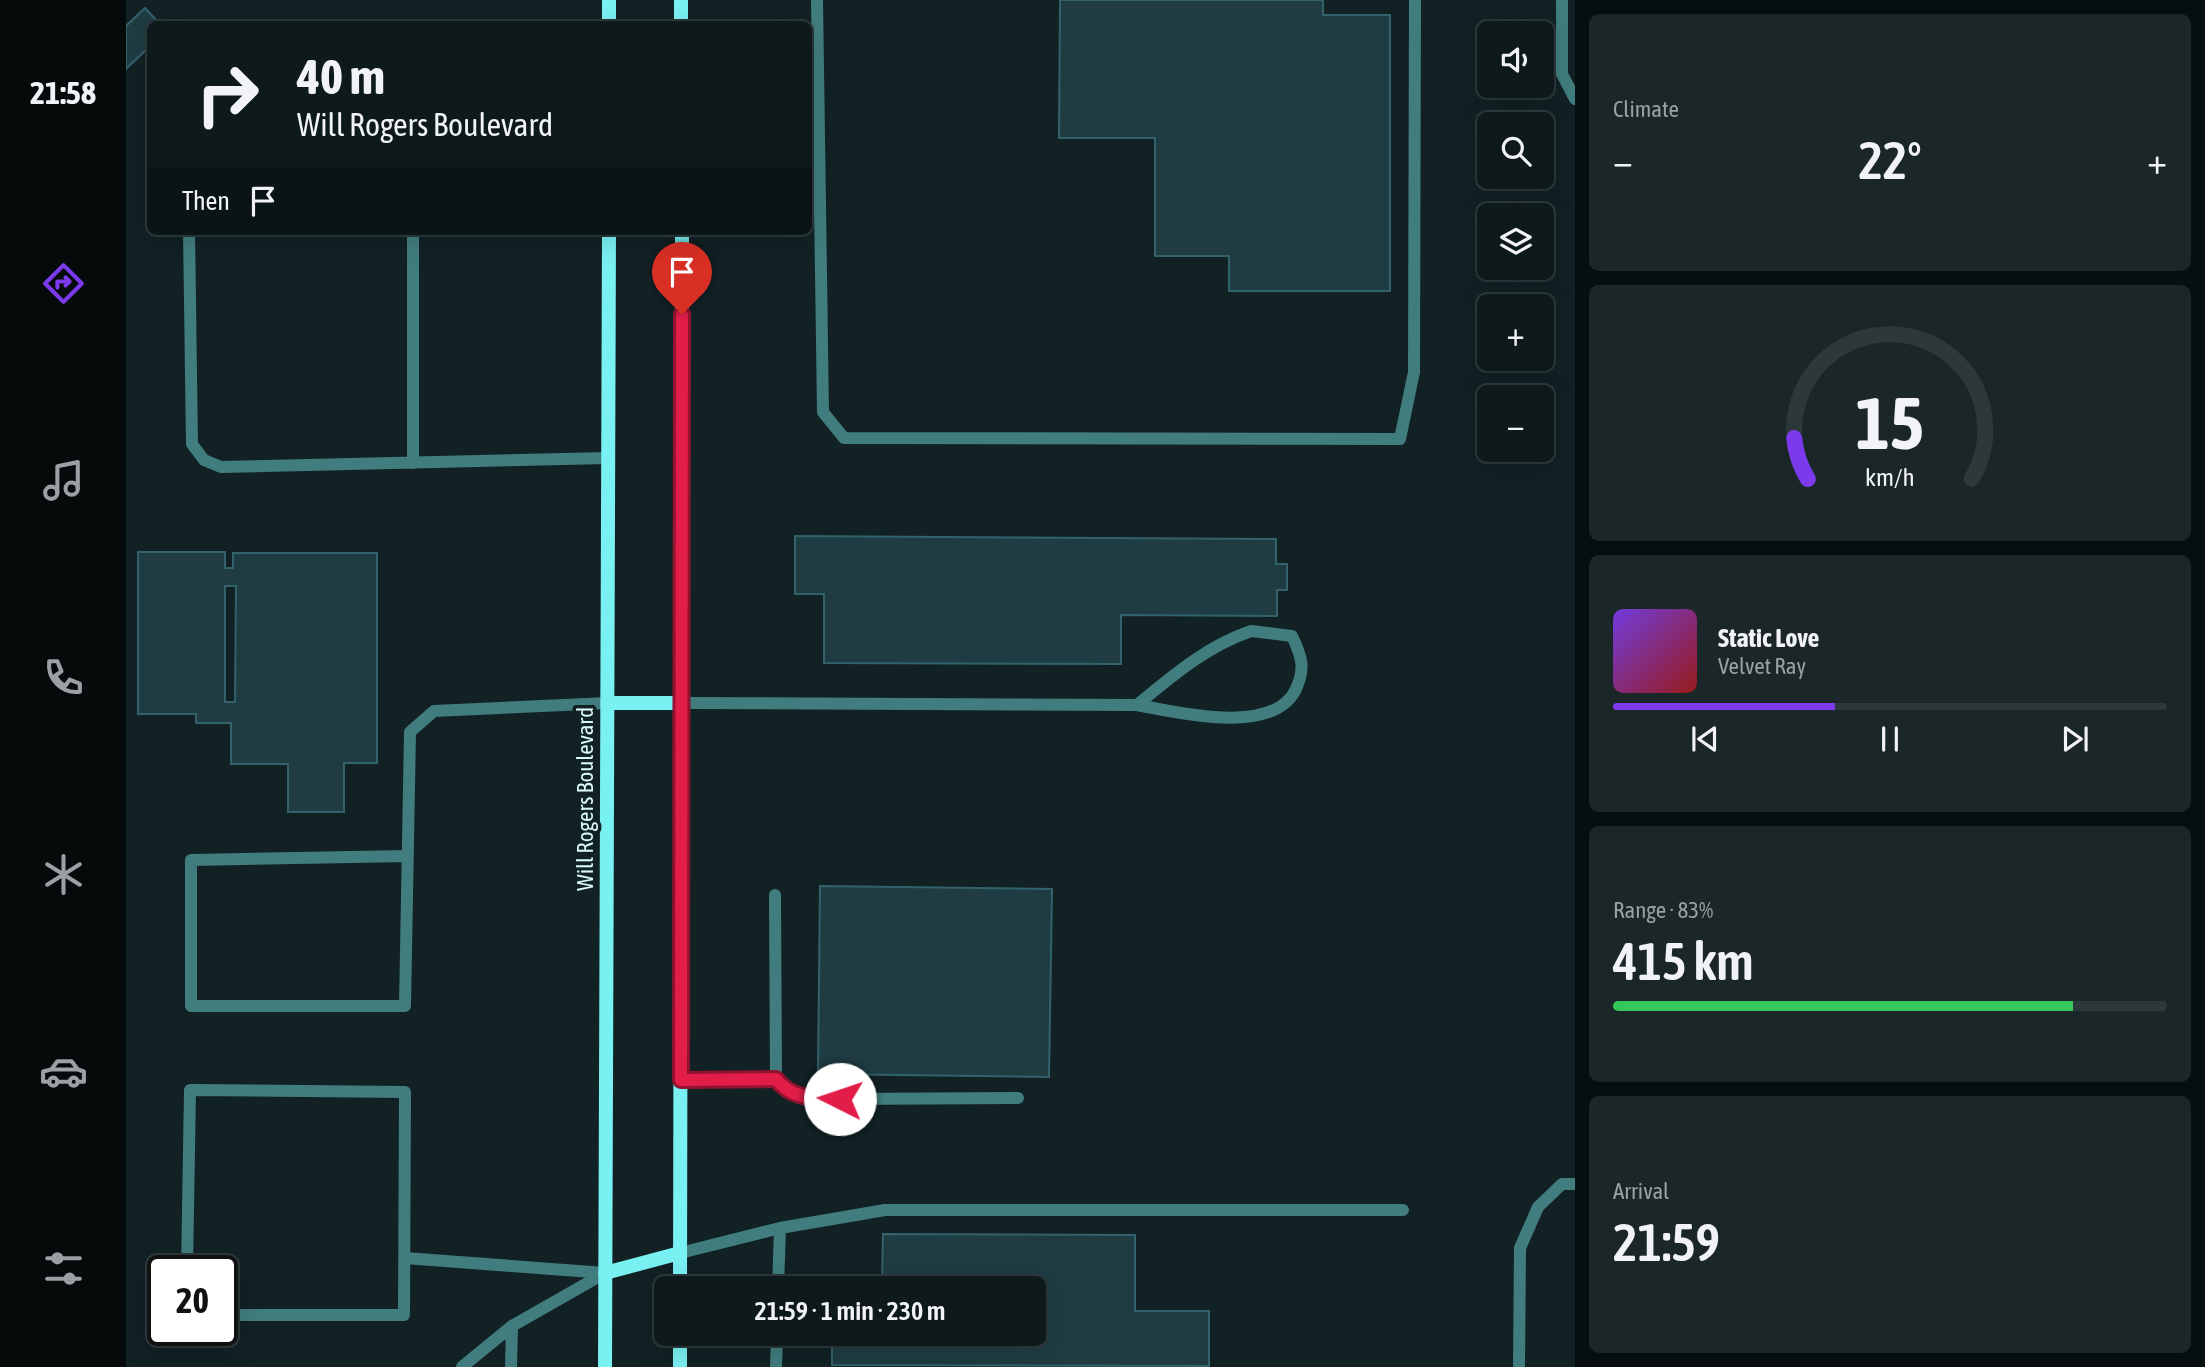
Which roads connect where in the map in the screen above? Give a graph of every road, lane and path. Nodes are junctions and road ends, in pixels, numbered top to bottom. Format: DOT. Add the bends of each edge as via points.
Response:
graph roads {
  1 [pos="609,0"];
  2 [pos="681,0"];
  3 [pos="817,0"];
  4 [pos="1415,0"];
  5 [pos="1562,0"];
  6 [pos="609,21"];
  7 [pos="681,21"];
  8 [pos="1575,99"];
  9 [pos="189,235"];
  10 [pos="413,235"];
  11 [pos="609,235"];
  12 [pos="682,235"];
  13 [pos="608,458"];
  14 [pos="413,463"];
  15 [pos="608,703"];
  16 [pos="683,703"];
  17 [pos="1137,705"];
  18 [pos="407,856"];
  19 [pos="775,895"];
  20 [pos="776,1079"];
  21 [pos="681,1080"];
  22 [pos="1018,1098"];
  23 [pos="1575,1184"];
  24 [pos="1403,1210"];
  25 [pos="780,1228"];
  26 [pos="680,1253"];
  27 [pos="187,1255"];
  28 [pos="405,1258"];
  29 [pos="605,1273"];
  30 [pos="680,1276"];
  31 [pos="778,1276"];
  32 [pos="238,1315"];
  33 [pos="512,1326"];
  34 [pos="680,1346"];
  35 [pos="777,1346"];
  36 [pos="462,1367"];
  37 [pos="511,1367"];
  38 [pos="606,1367"];
  39 [pos="680,1367"];
  40 [pos="776,1367"];
  41 [pos="1519,1367"];
  1 -- 6 [label="main road"];
  2 -- 7 [label="main road"];
  3 -- 4 [label="lane" via="823,412 844,438 1344,439 1399,439 1414,372"];
  5 -- 8 [label="lane" via="1562,74"];
  9 -- 14 [label="lane" via="192,444 204,460 221,467"];
  10 -- 14 [label="lane"];
  11 -- 13 [label="main road, Will Rogers Boulevard"];
  12 -- 16 [label="main road"];
  13 -- 14 [label="lane"];
  13 -- 15 [label="main road, Will Rogers Boulevard"];
  15 -- 16 [label="main road"];
  15 -- 18 [label="lane" via="469,707 434,711 418,722 410,732 408,747"];
  15 -- 29 [label="main road, Will Rogers Boulevard"];
  16 -- 17 [label="lane"];
  16 -- 21 [label="main road"];
  17 -- 17 [label="lane" via="1213,718 1276,710 1292,697 1302,677 1303,659 1292,636 1251,631 1226,640 1178,671"];
  18 -- 18 [label="lane" via="405,1006 191,1006 191,860"];
  19 -- 20 [label="lane"];
  20 -- 21 [label="lane"];
  20 -- 22 [label="lane" via="784,1090 800,1096"];
  21 -- 26 [label="main road"];
  23 -- 41 [label="lane" via="1562,1184 1538,1207 1520,1248"];
  24 -- 25 [label="lane" via="885,1210"];
  25 -- 26 [label="lane"];
  25 -- 31 [label="lane"];
  26 -- 29 [label="main road"];
  26 -- 30 [label="main road"];
  27 -- 28 [label="lane" via="190,1090 405,1092"];
  28 -- 29 [label="lane"];
  28 -- 32 [label="lane" via="404,1315"];
  29 -- 33 [label="lane"];
  29 -- 38 [label="main road, Will Rogers Boulevard"];
  33 -- 36 [label="lane"];
  33 -- 37 [label="lane"];
  34 -- 39 [label="main road"];
  35 -- 40 [label="lane"];
}
